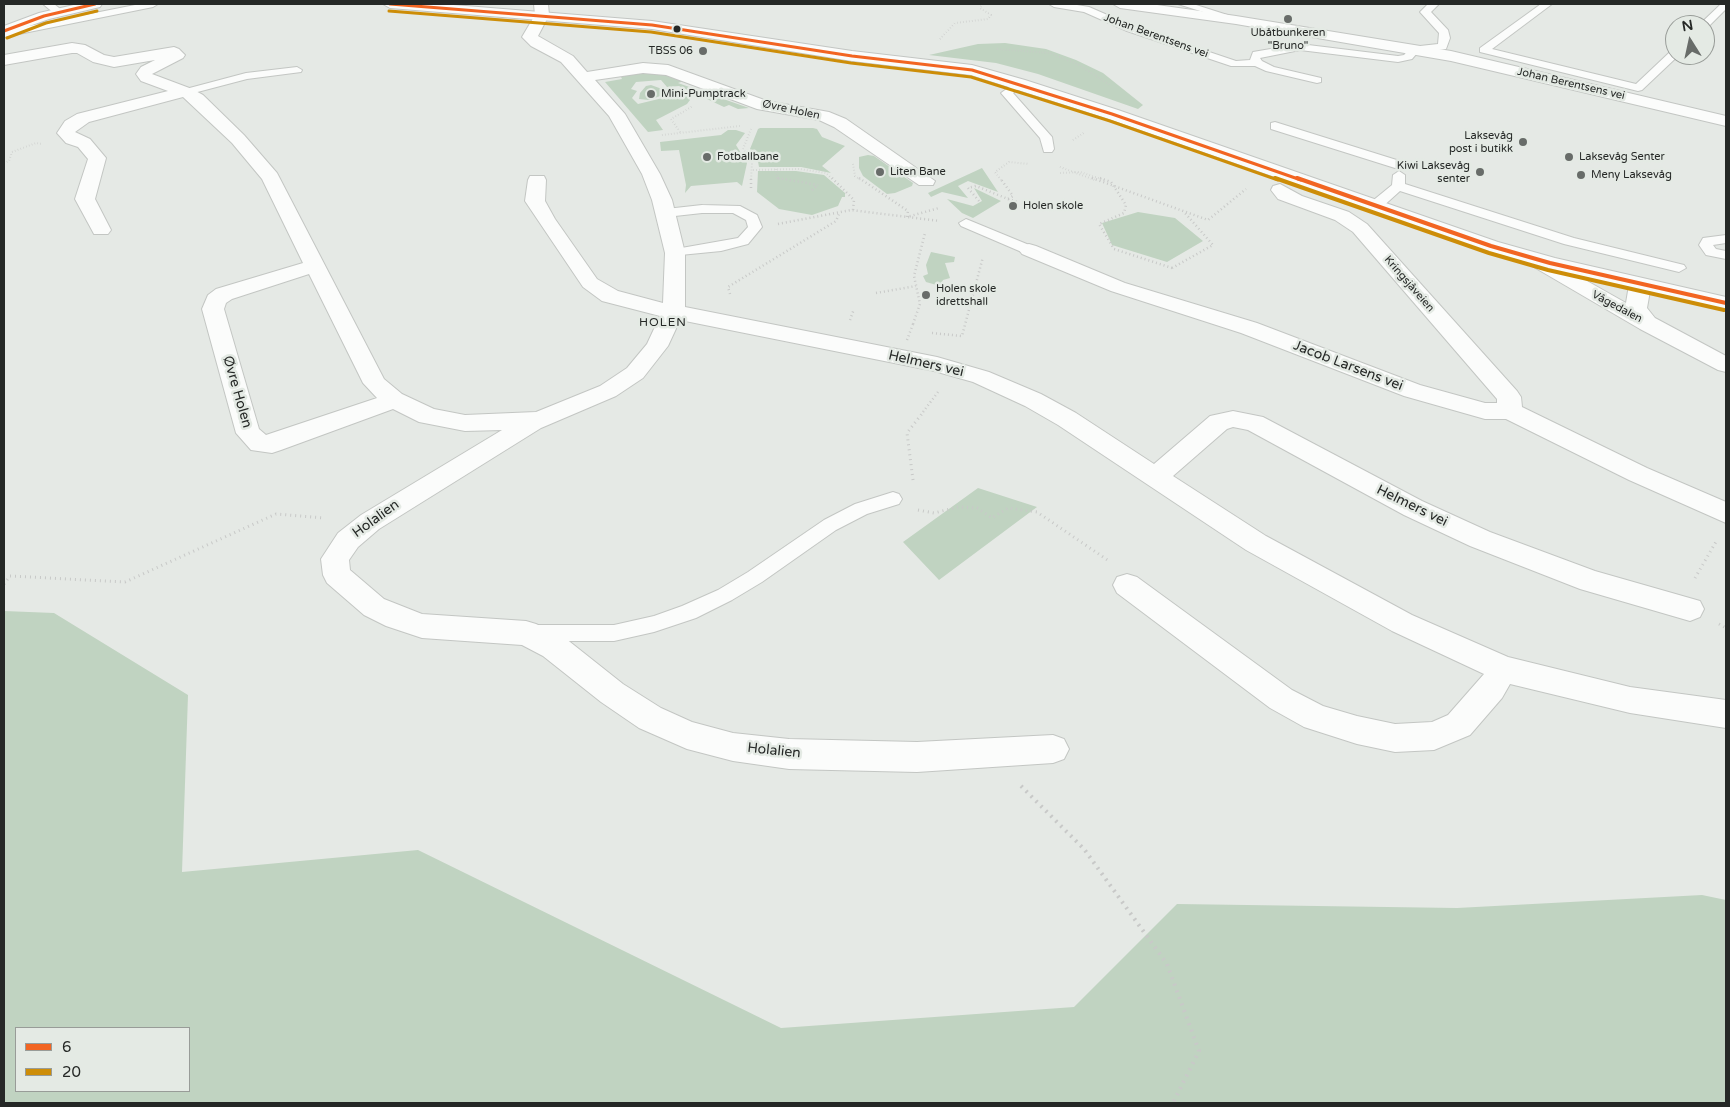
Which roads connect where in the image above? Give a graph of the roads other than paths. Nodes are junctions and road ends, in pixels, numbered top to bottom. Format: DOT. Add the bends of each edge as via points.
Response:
graph roads {
  1 [pos="95,4"];
  2 [pos="153,4"];
  3 [pos="390,4"];
  4 [pos="1054,4"];
  5 [pos="1120,4"];
  6 [pos="1183,4"];
  7 [pos="1434,4"];
  8 [pos="1547,4"];
  9 [pos="1726,4"];
  10 [pos="53,8"];
  11 [pos="542,10"];
  12 [pos="1714,15"];
  13 [pos="1236,20"];
  14 [pos="4,30"];
  15 [pos="4,34"];
  16 [pos="1416,49"];
  17 [pos="1254,56"];
  18 [pos="4,60"];
  19 [pos="1665,62"];
  20 [pos="296,70"];
  21 [pos="583,77"];
  22 [pos="1317,80"];
  23 [pos="1018,83"];
  24 [pos="186,92"];
  25 [pos="1726,121"];
  26 [pos="1275,126"];
  27 [pos="1048,149"];
  28 [pos="1400,159"];
  29 [pos="538,180"];
  30 [pos="926,181"];
  31 [pos="1398,186"];
  32 [pos="1280,190"];
  33 [pos="1375,206"];
  34 [pos="666,213"];
  35 [pos="966,223"];
  36 [pos="101,230"];
  37 [pos="1726,239"];
  38 [pos="1029,250"];
  39 [pos="675,253"];
  40 [pos="1726,255"];
  41 [pos="1534,259"];
  42 [pos="314,266"];
  43 [pos="1679,268"];
  44 [pos="1640,285"];
  45 [pos="1726,302"];
  46 [pos="674,310"];
  47 [pos="1648,324"];
  48 [pos="1726,365"];
  49 [pos="394,400"];
  50 [pos="1510,410"];
  51 [pos="539,420"];
  52 [pos="465,423"];
  53 [pos="463,463"];
  54 [pos="1156,477"];
  55 [pos="893,498"];
  56 [pos="1726,513"];
  57 [pos="1127,585"];
  58 [pos="1690,609"];
  59 [pos="526,633"];
  60 [pos="1503,669"];
  61 [pos="1726,714"];
  62 [pos="1053,748"];
  1 -- 10 [label="street"];
  2 -- 15 [label="lane"];
  3 -- 11 [label="street"];
  4 -- 17 [label="lane, Johan Berentsens vei" via="1086,9 1235,64"];
  5 -- 13 [label="street, Johan Berentsens vei"];
  6 -- 13 [label="lane, Johan Berentsens vei"];
  7 -- 16 [label="lane, Johan Berentsens vei" via="1425,12 1444,32 1442,47"];
  8 -- 19 [label="lane" via="1484,50 1638,88"];
  9 -- 12 [label="lane"];
  10 -- 14 [label="street"];
  11 -- 21 [label="street" via="530,37 567,59"];
  11 -- 23 [label="street" via="972,70"];
  13 -- 16 [label="street, Johan Berentsens vei"];
  16 -- 17 [label="lane, Johan Berentsens vei" via="1408,57 1398,59 1307,47"];
  16 -- 25 [label="street, Johan Berentsens vei"];
  17 -- 22 [label="lane, Johan Berentsens vei" via="1270,69"];
  18 -- 24 [label="street" via="72,48 80,48 99,59 114,62 174,52 177,55 152,66 144,74 153,81"];
  20 -- 24 [label="lane" via="246,76"];
  21 -- 30 [label="street, Øvre Holen" via="643,68 668,70 764,105 822,116 840,123"];
  21 -- 34 [label="street" via="616,114 631,138 651,174"];
  23 -- 27 [label="lane" via="1007,93 1046,137"];
  23 -- 33 [label="street"];
  24 -- 36 [label="street" via="83,118 71,125 66,133 84,143 97,158 85,199"];
  24 -- 42 [label="street" via="238,139 270,177"];
  26 -- 28 [label="lane"];
  28 -- 31 [label="lane"];
  29 -- 46 [label="street" via="535,201 590,283 610,296"];
  31 -- 33 [label="lane"];
  31 -- 43 [label="lane" via="1568,241"];
  32 -- 50 [label="street, Kringsjåveien" via="1295,200 1342,216 1360,228 1508,397"];
  33 -- 41 [label="street"];
  34 -- 39 [label="street"];
  34 -- 39 [label="lane" via="735,209 752,218 755,227 743,241"];
  35 -- 38 [label="lane, Jacob Larsens vei"];
  37 -- 40 [label="lane" via="1708,241 1706,245 1711,252"];
  38 -- 50 [label="street, Jacob Larsens vei" via="1118,286 1249,328 1412,391 1485,411"];
  39 -- 46 [label="street"];
  41 -- 44 [label="street"];
  41 -- 47 [label="street, Vågedalen"];
  42 -- 49 [label="street" via="375,383"];
  42 -- 49 [label="street, Øvre Holen" via="224,294 216,300 213,309 248,432 260,444 272,444"];
  44 -- 45 [label="street"];
  44 -- 47 [label="street, Vågedalen" via="1636,309"];
  46 -- 51 [label="street" via="658,346 635,373 608,391"];
  46 -- 54 [label="street, Helmers vei" via="981,377 1068,419"];
  47 -- 48 [label="street, Vågedalen"];
  49 -- 52 [label="street" via="428,416"];
  50 -- 56 [label="street, Jacob Larsens vei" via="1638,474"];
  51 -- 52 [label="street"];
  51 -- 53 [label="street, Holalien"];
  52 -- 53 [label="street" via="468,440"];
  53 -- 59 [label="street, Holalien" via="398,502 348,540 335,558 337,575 374,607 422,626"];
  54 -- 58 [label="street, Helmers vei" via="1219,422 1233,418 1254,423 1414,508 1480,539 1590,581"];
  54 -- 60 [label="street, Helmers vei" via="1256,543 1402,623"];
  55 -- 59 [label="lane, Holalien" via="830,525 748,581 689,612 614,633"];
  57 -- 60 [label="street" via="1281,699 1315,717 1357,730 1395,738 1434,736 1459,726 1491,689"];
  59 -- 62 [label="street, Holalien" via="554,647 650,718 687,735 734,747 789,754 917,757"];
  60 -- 61 [label="street, Helmers vei" via="1630,700"];
}
